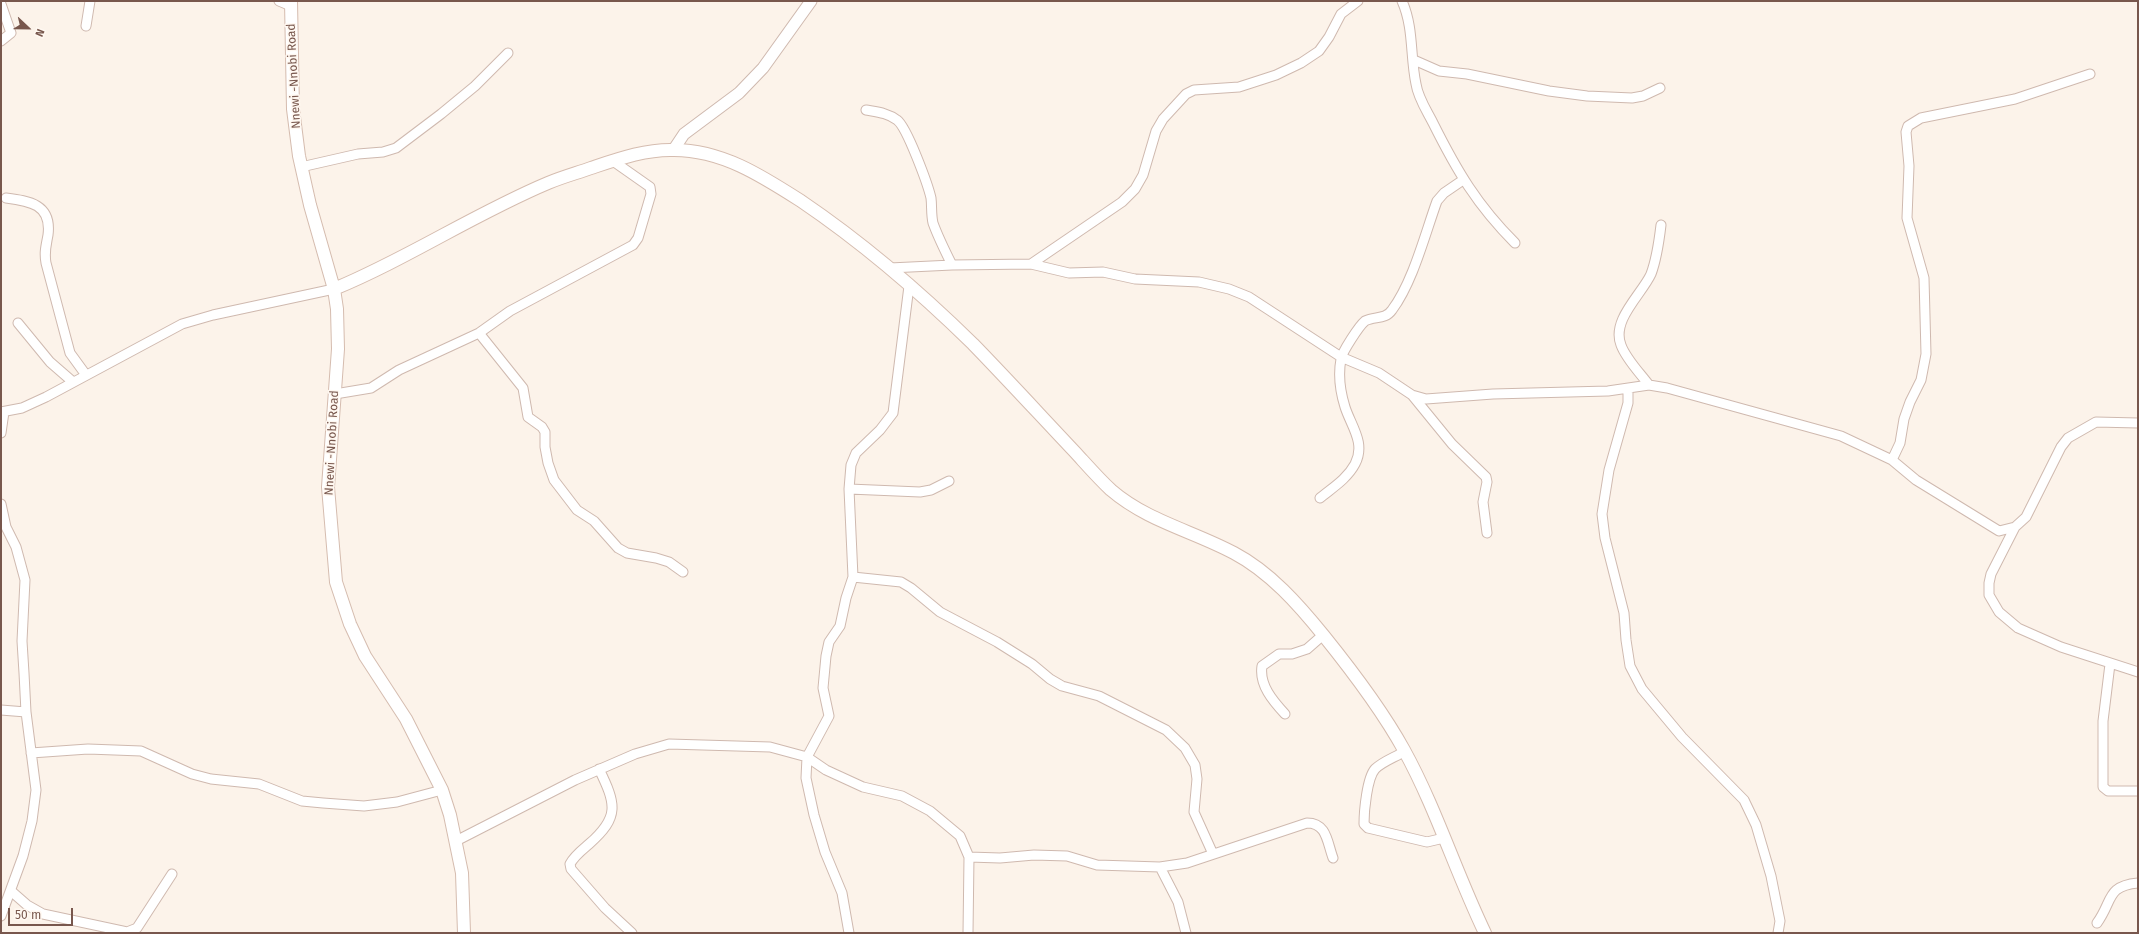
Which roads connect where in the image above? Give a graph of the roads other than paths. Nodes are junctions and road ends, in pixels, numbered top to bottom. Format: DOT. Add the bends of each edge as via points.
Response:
graph roads {
  1 [pos="90,1"];
  2 [pos="279,1"];
  3 [pos="811,1"];
  4 [pos="1358,1"];
  5 [pos="1402,1"];
  6 [pos="291,3"];
  7 [pos="1,4"];
  8 [pos="86,26"];
  9 [pos="1,41"];
  10 [pos="508,54"];
  11 [pos="1414,60"];
  12 [pos="2090,74"];
  13 [pos="1660,88"];
  14 [pos="866,110"];
  15 [pos="674,150"];
  16 [pos="613,160"];
  17 [pos="302,167"];
  18 [pos="1463,180"];
  19 [pos="6,198"];
  20 [pos="1661,226"];
  21 [pos="1515,243"];
  22 [pos="1031,264"];
  23 [pos="952,265"];
  24 [pos="890,268"];
  25 [pos="910,286"];
  26 [pos="334,289"];
  27 [pos="18,322"];
  28 [pos="479,333"];
  29 [pos="1341,357"];
  30 [pos="86,375"];
  31 [pos="73,382"];
  32 [pos="1649,386"];
  33 [pos="1628,389"];
  34 [pos="335,394"];
  35 [pos="1412,396"];
  36 [pos="2,412"];
  37 [pos="2138,423"];
  38 [pos="1,433"];
  39 [pos="1892,460"];
  40 [pos="949,481"];
  41 [pos="849,490"];
  42 [pos="1320,498"];
  43 [pos="1,504"];
  44 [pos="2015,527"];
  45 [pos="1487,533"];
  46 [pos="683,572"];
  47 [pos="853,577"];
  48 [pos="1323,635"];
  49 [pos="2110,664"];
  50 [pos="2138,672"];
  51 [pos="1,710"];
  52 [pos="26,712"];
  53 [pos="1285,714"];
  54 [pos="1405,751"];
  55 [pos="31,753"];
  56 [pos="807,758"];
  57 [pos="599,769"];
  58 [pos="442,790"];
  59 [pos="2138,791"];
  60 [pos="1444,838"];
  61 [pos="456,841"];
  62 [pos="1213,854"];
  63 [pos="969,857"];
  64 [pos="1333,858"];
  65 [pos="1160,867"];
  66 [pos="172,874"];
  67 [pos="2138,883"];
  68 [pos="11,891"];
  69 [pos="1,916"];
  70 [pos="2097,923"];
  71 [pos="464,933"];
  72 [pos="632,933"];
  73 [pos="849,933"];
  74 [pos="968,933"];
  75 [pos="1186,933"];
  76 [pos="1485,933"];
  77 [pos="1778,933"];
  1 -- 8 [label="street"];
  2 -- 6 [label="street"];
  3 -- 15 [label="street" via="763,68 739,93 684,134"];
  4 -- 22 [label="street" via="1341,14 1329,38 1319,50 1301,63 1276,75 1239,87 1194,90 1186,94 1163,119 1156,131 1143,175 1135,189 1122,202"];
  5 -- 11 [label="street" via="1409,15"];
  6 -- 17 [label="main road, Nnewi -Nnobi Road" via="293,109"];
  7 -- 9 [label="street" via="11,33"];
  10 -- 17 [label="street" via="475,86 396,148"];
  11 -- 13 [label="street" via="1439,71 1587,96 1632,98"];
  11 -- 18 [label="street" via="1416,85 1422,101"];
  12 -- 39 [label="street" via="2015,99 1921,118 1908,126 1907,218 1924,278 1926,354 1921,380 1904,419 1900,443"];
  14 -- 23 [label="street" via="887,113 899,121 906,131 926,182 937,232"];
  15 -- 16 [label="main road" via="645,152"];
  15 -- 24 [label="main road" via="737,163 762,175 816,211"];
  16 -- 26 [label="main road" via="549,182 361,278"];
  16 -- 28 [label="street" via="650,187 651,194 635,241 627,248 510,311"];
  17 -- 26 [label="main road, Nnewi -Nnobi Road"];
  18 -- 21 [label="street" via="1491,218"];
  18 -- 29 [label="street" via="1437,201 1410,273 1392,312 1384,317 1366,321 1360,326"];
  19 -- 30 [label="street" via="29,201 40,207 46,215 49,224 44,249 46,263 70,353"];
  20 -- 32 [label="street" via="1651,274 1628,310 1620,336 1621,345"];
  22 -- 23 [label="street"];
  22 -- 29 [label="street" via="1069,273 1103,272 1135,279 1199,282 1229,289 1249,297"];
  23 -- 24 [label="street"];
  24 -- 25 [label="main road"];
  25 -- 41 [label="street" via="893,413 880,430 856,453 851,465"];
  25 -- 48 [label="main road" via="972,344 1112,490 1147,515 1232,552 1259,568"];
  26 -- 30 [label="street" via="182,324"];
  26 -- 34 [label="main road, Nnewi -Nnobi Road" via="338,350"];
  27 -- 31 [label="street" via="50,362"];
  28 -- 34 [label="street" via="400,370 371,388"];
  28 -- 46 [label="street" via="523,388 528,417 545,432 547,458 554,480 577,510 594,521 618,548 627,553 669,562"];
  29 -- 35 [label="street" via="1379,373"];
  29 -- 42 [label="street" via="1339,380 1345,408 1355,427 1359,447 1355,464 1344,479"];
  30 -- 31 [label="street"];
  31 -- 36 [label="street" via="22,408"];
  32 -- 33 [label="street"];
  32 -- 39 [label="street" via="1667,388 1841,436"];
  33 -- 35 [label="street" via="1426,399"];
  33 -- 77 [label="street" via="1628,403 1609,470 1602,514 1604,538 1624,613 1630,666 1642,689 1677,731 1744,800 1756,825 1771,876 1780,921"];
  34 -- 58 [label="main road, Nnewi -Nnobi Road" via="328,487 336,582 350,624 365,656 406,719"];
  35 -- 45 [label="street" via="1452,444 1486,477 1483,502"];
  36 -- 38 [label="street"];
  37 -- 44 [label="street" via="2096,422 2068,438 2026,517"];
  39 -- 44 [label="street" via="1916,480 1999,531"];
  40 -- 41 [label="street" via="931,490 920,492"];
  41 -- 47 [label="street"];
  43 -- 52 [label="street" via="6,527 16,547 25,580 22,641"];
  44 -- 49 [label="street" via="1989,583 1989,595 1999,612 2018,628 2061,647"];
  47 -- 56 [label="street" via="840,626 829,642 826,656 823,688 829,716"];
  47 -- 62 [label="street" via="901,582 940,612 997,642 1062,686 1098,696 1166,730 1185,748 1195,764 1197,779 1194,812"];
  48 -- 53 [label="street" via="1307,649 1292,654 1279,654 1262,666 1261,676 1265,687"];
  48 -- 54 [label="main road" via="1385,717"];
  49 -- 50 [label="street"];
  49 -- 59 [label="street" via="2103,721 2103,787 2108,791"];
  51 -- 52 [label="street"];
  52 -- 55 [label="street"];
  54 -- 60 [label="main road"];
  54 -- 60 [label="street" via="1374,771 1364,824 1368,828 1427,842"];
  55 -- 58 [label="street" via="88,749 141,751 192,774 211,779 259,784 302,801 323,803 364,806 397,802"];
  55 -- 68 [label="street" via="36,790 32,821"];
  56 -- 57 [label="street" via="770,746 669,744 635,754"];
  56 -- 63 [label="street" via="863,787 902,796 930,811 960,836"];
  56 -- 73 [label="street" via="806,778 814,815 825,852 842,893"];
  57 -- 61 [label="street"];
  57 -- 72 [label="street" via="610,791 612,815 602,833 578,853 570,864 571,869"];
  58 -- 61 [label="main road, Nnewi -Nnobi Road"];
  60 -- 76 [label="main road"];
  61 -- 71 [label="main road, Nnewi -Nnobi Road" via="462,873"];
  62 -- 64 [label="street" via="1301,825 1316,823 1323,828"];
  62 -- 65 [label="street" via="1186,863"];
  63 -- 65 [label="street" via="1067,856 1097,865"];
  63 -- 74 [label="street"];
  65 -- 75 [label="street" via="1178,902"];
  66 -- 68 [label="street" via="137,928 126,932 43,914 27,906"];
  67 -- 70 [label="street" via="2119,886"];
  68 -- 69 [label="street"];
}
